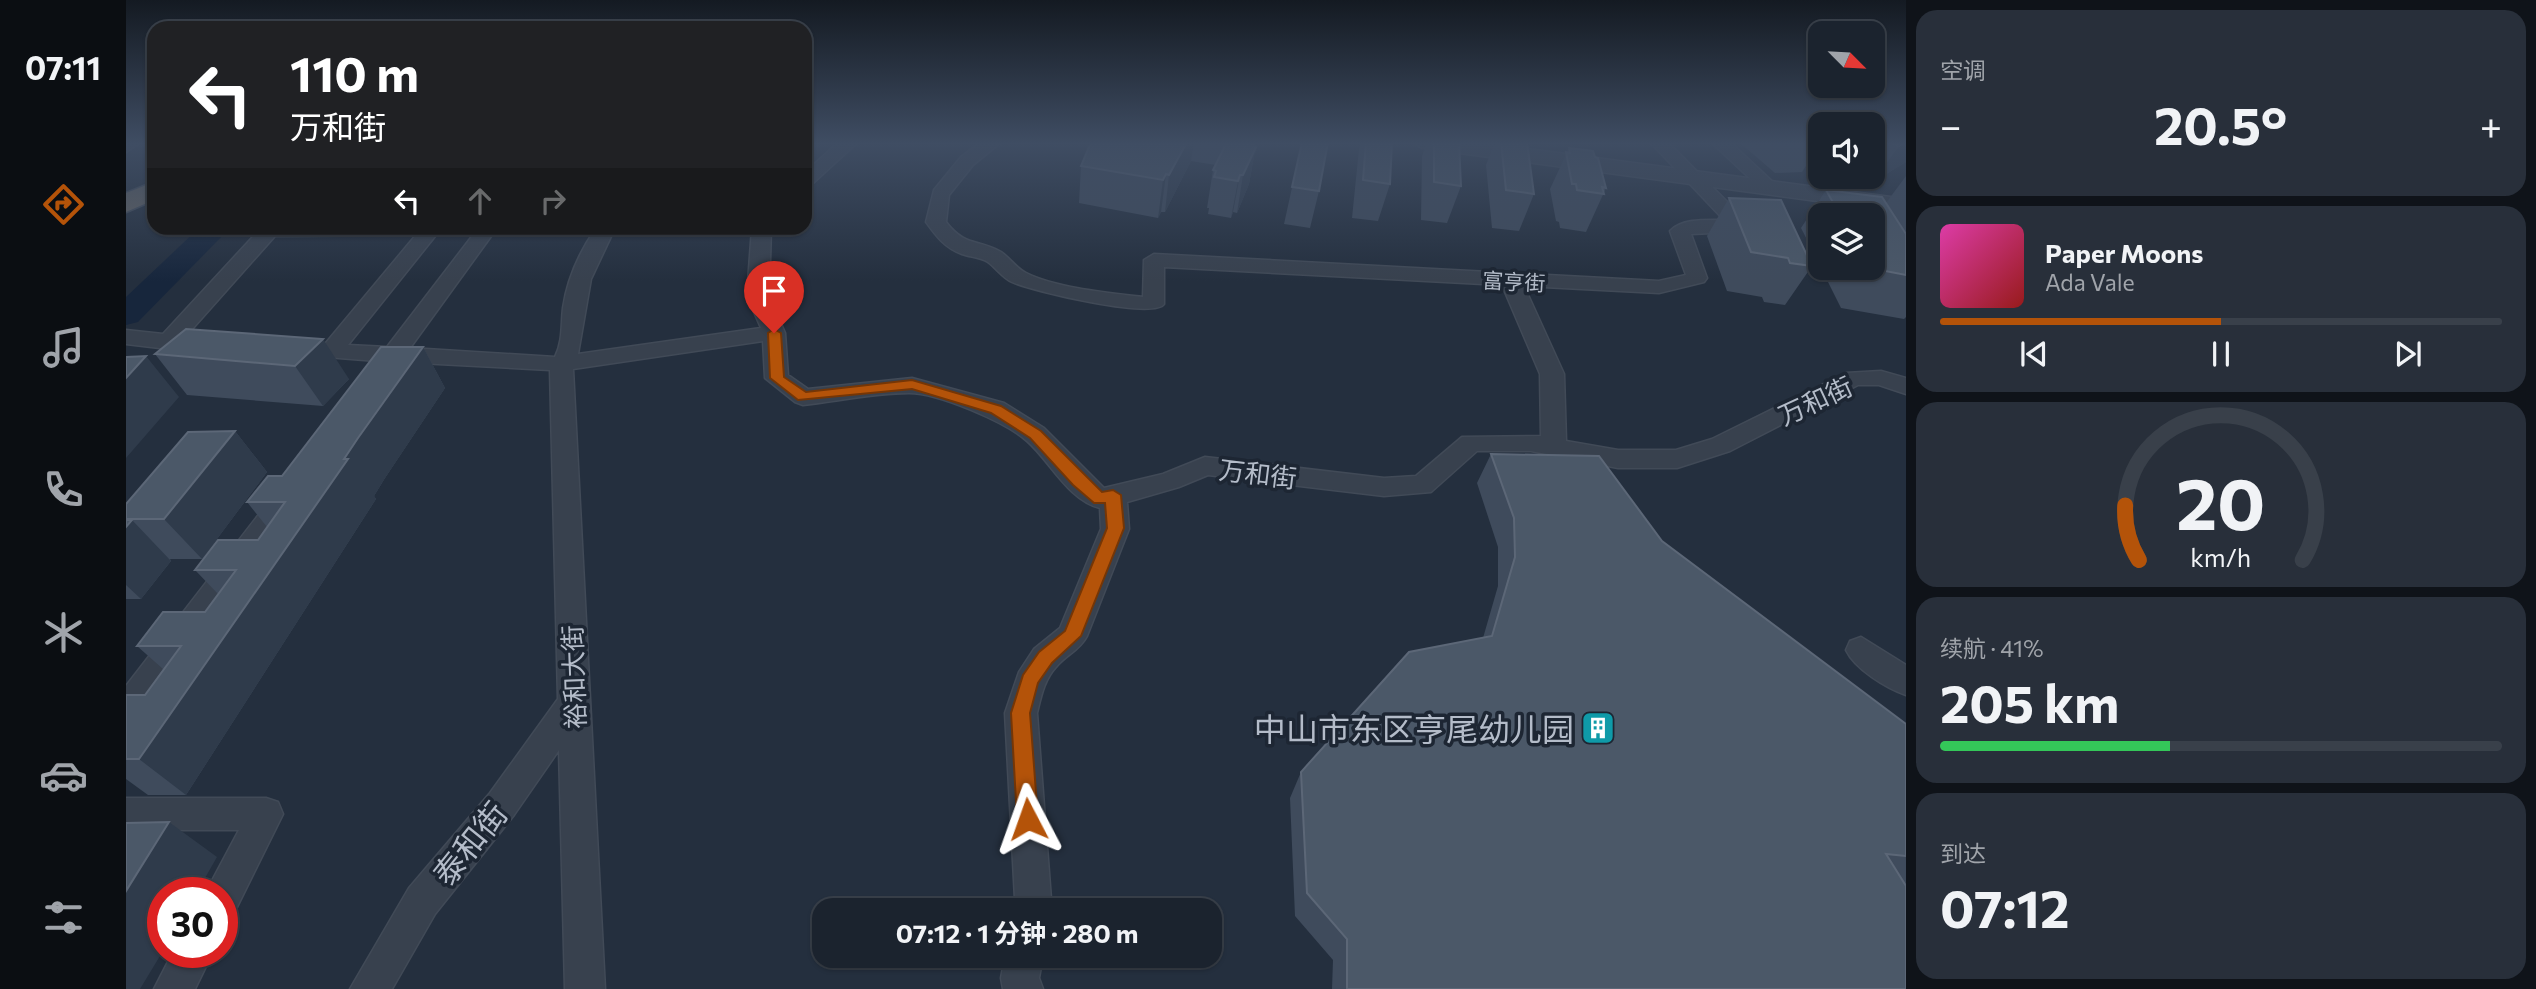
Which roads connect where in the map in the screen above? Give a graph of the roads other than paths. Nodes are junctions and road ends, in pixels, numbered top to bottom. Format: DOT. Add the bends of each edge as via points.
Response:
graph roads {
  1 [pos="945,188"];
  2 [pos="1704,188"];
  3 [pos="1771,188"];
  4 [pos="1807,188"];
  5 [pos="147,194"];
  6 [pos="1854,194"];
  7 [pos="1906,200"];
  8 [pos="1860,203"];
  9 [pos="126,204"];
  10 [pos="1906,206"];
  11 [pos="263,235"];
  12 [pos="426,235"];
  13 [pos="483,235"];
  14 [pos="600,235"];
  15 [pos="762,235"];
  16 [pos="1511,281"];
  17 [pos="774,333"];
  18 [pos="147,340"];
  19 [pos="234,346"];
  20 [pos="275,348"];
  21 [pos="331,351"];
  22 [pos="394,355"];
  23 [pos="561,364"];
  24 [pos="1906,386"];
  25 [pos="369,388"];
  26 [pos="1554,448"];
  27 [pos="302,477"];
  28 [pos="1113,495"];
  29 [pos="1861,650"];
  30 [pos="1906,682"];
  31 [pos="574,702"];
  32 [pos="126,710"];
  33 [pos="126,814"];
  34 [pos="233,877"];
  35 [pos="1033,898"];
  36 [pos="185,968"];
  37 [pos="1022,968"];
  38 [pos="174,989"];
  39 [pos="370,989"];
  40 [pos="585,989"];
  41 [pos="1023,989"];
  1 -- 16 [label="street, 富亨街" via="936,222 947,237 993,256 1017,277 1115,300 1153,304 1154,260"];
  2 -- 16 [label="street, 富亨街" via="1734,220 1734,226 1680,230 1697,278 1659,288"];
  3 -- 10 [label="street"];
  4 -- 6 [label="street"];
  5 -- 9 [label="highway"];
  6 -- 7 [label="street"];
  6 -- 8 [label="street"];
  11 -- 18 [label="street"];
  12 -- 21 [label="street"];
  13 -- 22 [label="street"];
  14 -- 23 [label="street" via="575,299 572,352"];
  15 -- 17 [label="street" via="758,296"];
  16 -- 26 [label="street" via="1552,374"];
  17 -- 23 [label="street"];
  17 -- 28 [label="street" via="777,378 803,397 912,384 996,409 1035,434 1100,499"];
  18 -- 19 [label="street"];
  20 -- 21 [label="street"];
  21 -- 22 [label="street"];
  22 -- 23 [label="street"];
  22 -- 25 [label="street"];
  23 -- 31 [label="street, 裕和大街"];
  24 -- 26 [label="street, 万和街" via="1881,378 1854,379 1721,446 1676,459 1618,459"];
  26 -- 28 [label="street, 万和街" via="1531,443 1471,443 1422,485 1384,487 1205,466 1170,481"];
  27 -- 32 [label="street"];
  28 -- 35 [label="street" via="1115,528 1072,636 1045,658 1030,681 1021,713"];
  29 -- 30 [label="street"];
  31 -- 39 [label="street, 泰和街" via="502,804 422,901"];
  31 -- 40 [label="street, 裕和大街"];
  33 -- 34 [label="street" via="266,814"];
  36 -- 38 [label="street"];
  37 -- 41 [label="street"];
}
